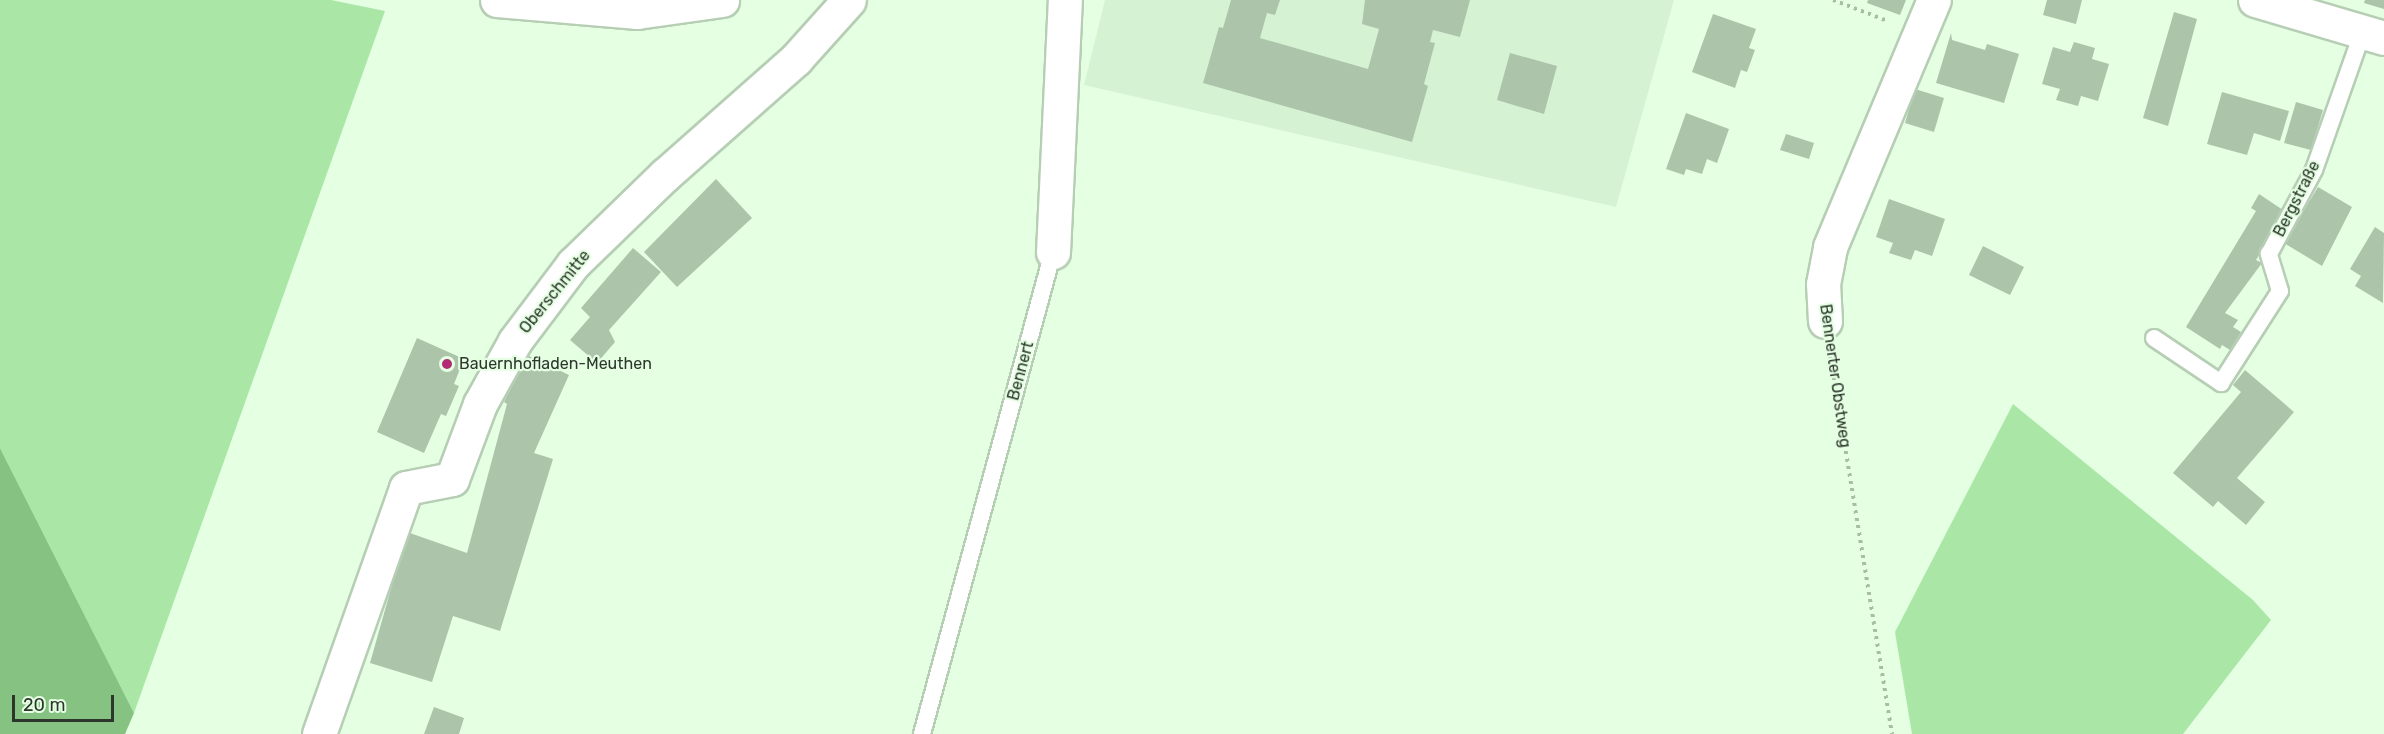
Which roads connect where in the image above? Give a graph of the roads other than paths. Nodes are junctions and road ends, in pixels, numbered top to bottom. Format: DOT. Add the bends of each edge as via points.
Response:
graph roads {
  1 [pos="497,0"];
  2 [pos="722,0"];
  3 [pos="849,0"];
  4 [pos="1065,0"];
  5 [pos="1934,0"];
  6 [pos="2255,0"];
  7 [pos="2374,34"];
  8 [pos="1053,252"];
  9 [pos="1825,321"];
  10 [pos="2154,338"];
  11 [pos="319,734"];
  12 [pos="922,734"];
  1 -- 2 [label="street" via="637,12"];
  3 -- 11 [label="street, Oberschmitte" via="796,59 664,175 573,264 515,341 480,404 452,479 406,488"];
  4 -- 8 [label="street, Bennert"];
  5 -- 9 [label="street, Bennerter Obstweg" via="1830,247 1822,284"];
  6 -- 7 [label="street, Bergstraße"];
  7 -- 10 [label="lane, Bergstraße" via="2314,170 2269,254 2280,291 2221,383"];
  8 -- 12 [label="lane, Bennert"];
}
